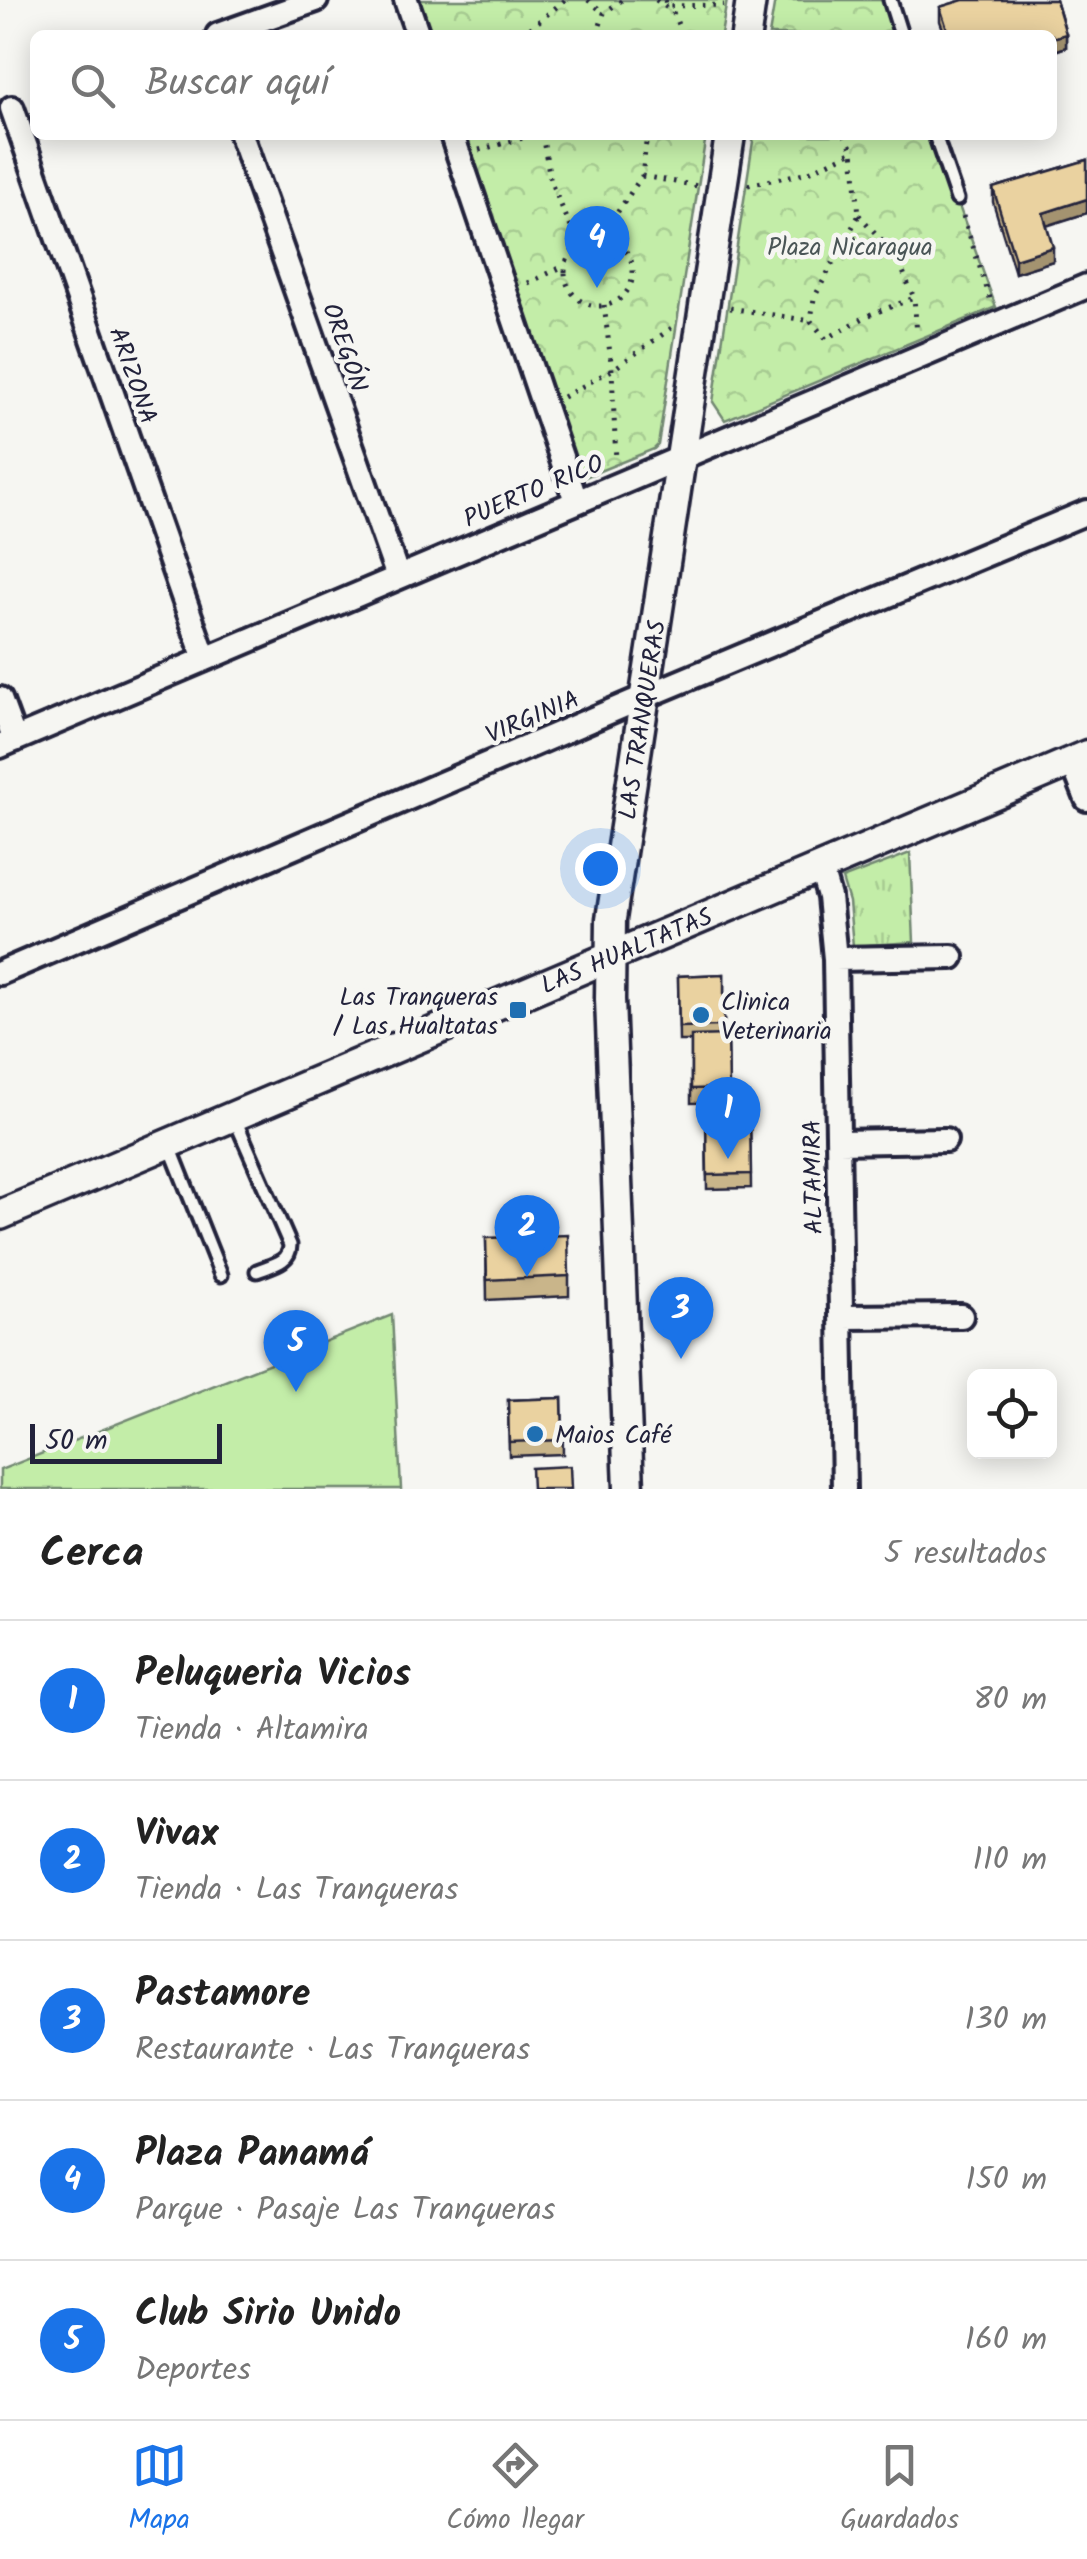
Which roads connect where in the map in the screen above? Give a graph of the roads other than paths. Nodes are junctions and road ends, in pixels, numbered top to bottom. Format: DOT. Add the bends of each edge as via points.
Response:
graph roads {
  1 [pos="316,0"];
  2 [pos="406,0"];
  3 [pos="751,0"];
  4 [pos="890,0"];
  5 [pos="232,30"];
  6 [pos="416,30"];
  7 [pos="747,30"];
  8 [pos="900,30"];
  9 [pos="30,102"];
  10 [pos="6,111"];
  11 [pos="244,140"];
  12 [pos="729,140"];
  13 [pos="937,140"];
  14 [pos="455,145"];
  15 [pos="957,200"];
  16 [pos="1087,286"];
  17 [pos="681,457"];
  18 [pos="576,502"];
  19 [pos="1087,512"];
  20 [pos="398,577"];
  21 [pos="205,659"];
  22 [pos="644,697"];
  23 [pos="0,699"];
  24 [pos="7,743"];
  25 [pos="1080,758"];
  26 [pos="1087,799"];
  27 [pos="820,866"];
  28 [pos="609,955"];
  29 [pos="952,957"];
  30 [pos="834,959"];
  31 [pos="0,974"];
  32 [pos="234,1115"];
  33 [pos="944,1140"];
  34 [pos="168,1142"];
  35 [pos="838,1142"];
  36 [pos="0,1215"];
  37 [pos="257,1271"];
  38 [pos="221,1275"];
  39 [pos="961,1316"];
  40 [pos="843,1317"];
  41 [pos="629,1489"];
  42 [pos="844,1489"];
  1 -- 5 [label="street"];
  2 -- 6 [label="street"];
  3 -- 7 [label="street"];
  4 -- 8 [label="lane"];
  9 -- 10 [label="street"];
  10 -- 21 [label="street, ARIZONA"];
  11 -- 20 [label="street, OREGÓN"];
  12 -- 17 [label="street, LAS TRANQUERAS"];
  13 -- 15 [label="lane"];
  14 -- 18 [label="street"];
  16 -- 17 [label="street, PUERTO RICO"];
  17 -- 18 [label="street, PUERTO RICO"];
  17 -- 22 [label="street, LAS TRANQUERAS"];
  18 -- 20 [label="street, PUERTO RICO"];
  19 -- 22 [label="street, VIRGINIA"];
  20 -- 21 [label="street, PUERTO RICO"];
  21 -- 24 [label="street, PUERTO RICO"];
  22 -- 28 [label="street, LAS TRANQUERAS"];
  22 -- 31 [label="street, VIRGINIA"];
  23 -- 24 [label="street"];
  25 -- 26 [label="street"];
  25 -- 27 [label="street, LAS HUALTATAS"];
  27 -- 28 [label="street, LAS HUALTATAS"];
  27 -- 30 [label="street, ALTAMIRA"];
  28 -- 32 [label="street, LAS HUALTATAS"];
  28 -- 41 [label="street, LAS TRANQUERAS"];
  29 -- 30 [label="street"];
  30 -- 35 [label="street, ALTAMIRA"];
  32 -- 34 [label="street, LAS HUALTATAS"];
  32 -- 37 [label="lane" via="290,1246 286,1259"];
  33 -- 35 [label="street"];
  34 -- 36 [label="street, LAS HUALTATAS"];
  34 -- 38 [label="lane"];
  35 -- 40 [label="street, ALTAMIRA"];
  39 -- 40 [label="street"];
  40 -- 42 [label="street, ALTAMIRA"];
}
